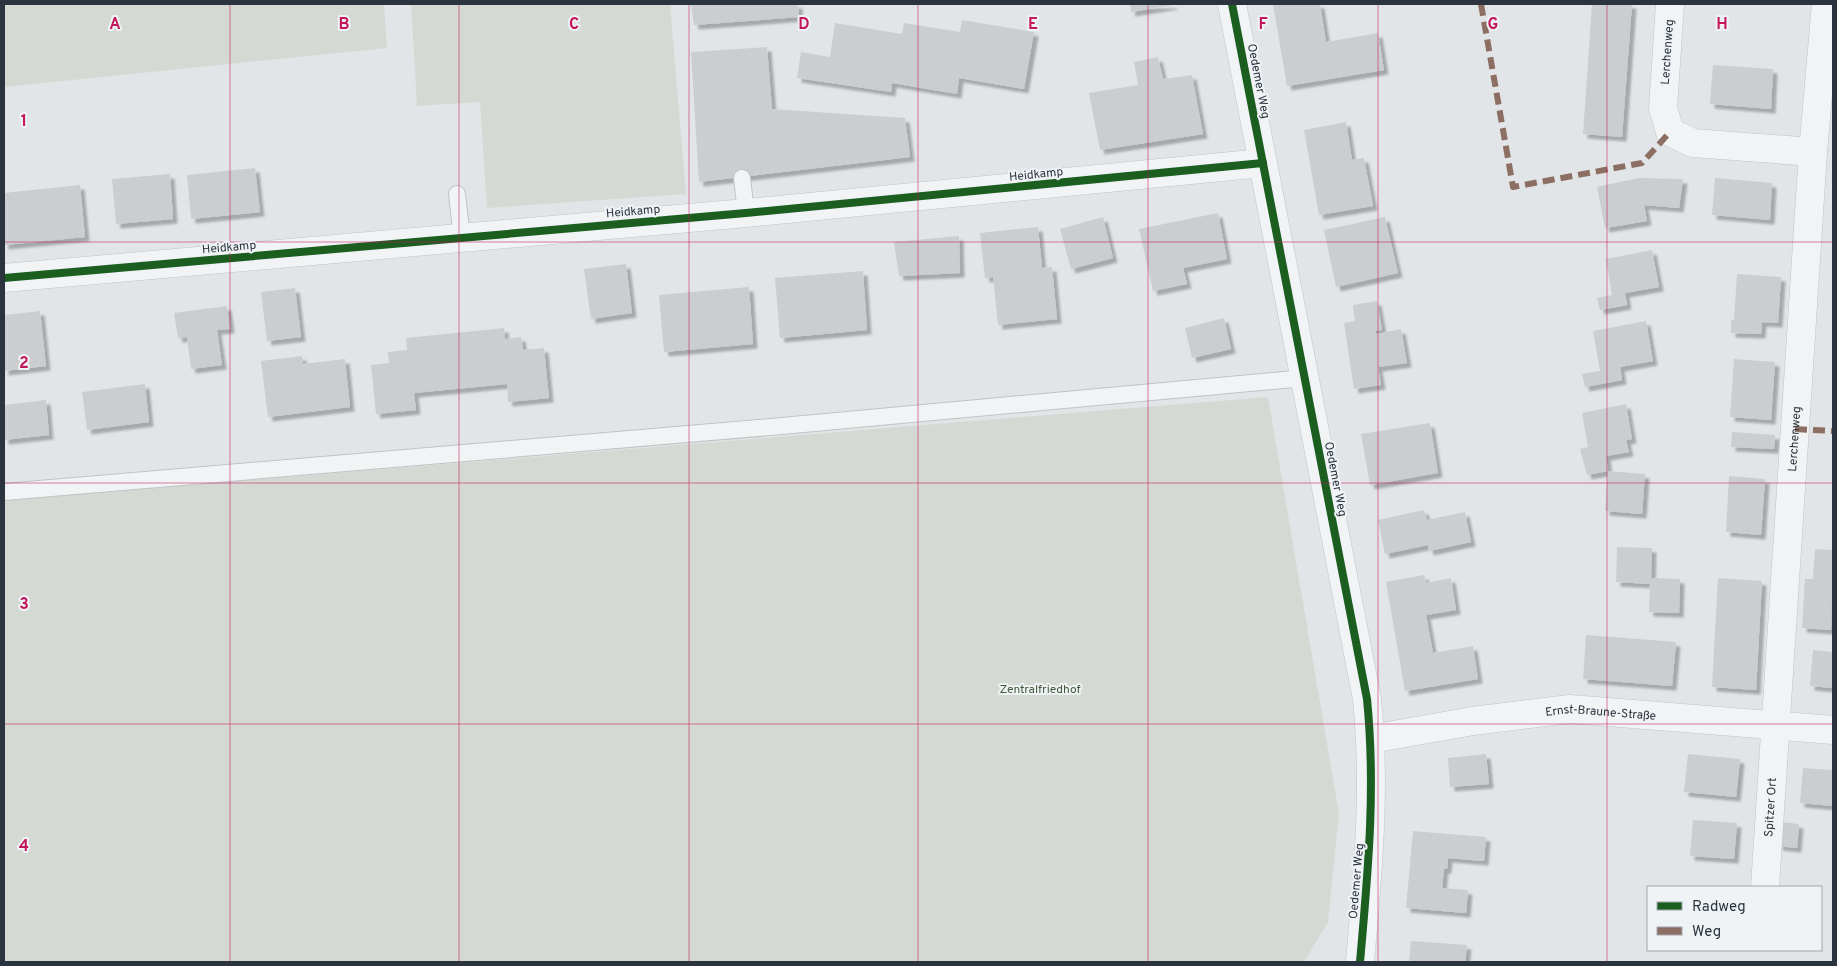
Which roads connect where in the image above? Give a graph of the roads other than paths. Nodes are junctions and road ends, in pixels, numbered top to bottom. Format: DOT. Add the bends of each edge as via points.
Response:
graph roads {
  1 [pos="1232,4"];
  2 [pos="1670,4"];
  3 [pos="1826,4"];
  4 [pos="1813,152"];
  5 [pos="1263,163"];
  6 [pos="742,178"];
  7 [pos="457,194"];
  8 [pos="746,213"];
  9 [pos="462,238"];
  10 [pos="4,278"];
  11 [pos="1305,378"];
  12 [pos="4,492"];
  13 [pos="1776,726"];
  14 [pos="1833,730"];
  15 [pos="1371,739"];
  16 [pos="1765,886"];
  17 [pos="1360,962"];
  1 -- 5 [label="street, Oedemer Weg"];
  2 -- 4 [label="street, Lerchenweg" via="1663,108 1670,132 1693,143"];
  3 -- 4 [label="street, Lerchenweg"];
  4 -- 13 [label="street, Lerchenweg"];
  5 -- 8 [label="street, Heidkamp"];
  5 -- 11 [label="street, Oedemer Weg"];
  6 -- 8 [label="lane"];
  7 -- 9 [label="lane"];
  8 -- 9 [label="street, Heidkamp"];
  9 -- 10 [label="street, Heidkamp"];
  11 -- 12 [label="lane"];
  11 -- 15 [label="street, Oedemer Weg" via="1367,699"];
  13 -- 14 [label="street, Ernst-Braune-Straße"];
  13 -- 15 [label="street, Ernst-Braune-Straße" via="1570,709 1473,721"];
  13 -- 16 [label="street, Spitzer Ort"];
  15 -- 17 [label="street, Oedemer Weg" via="1372,814"];
}
